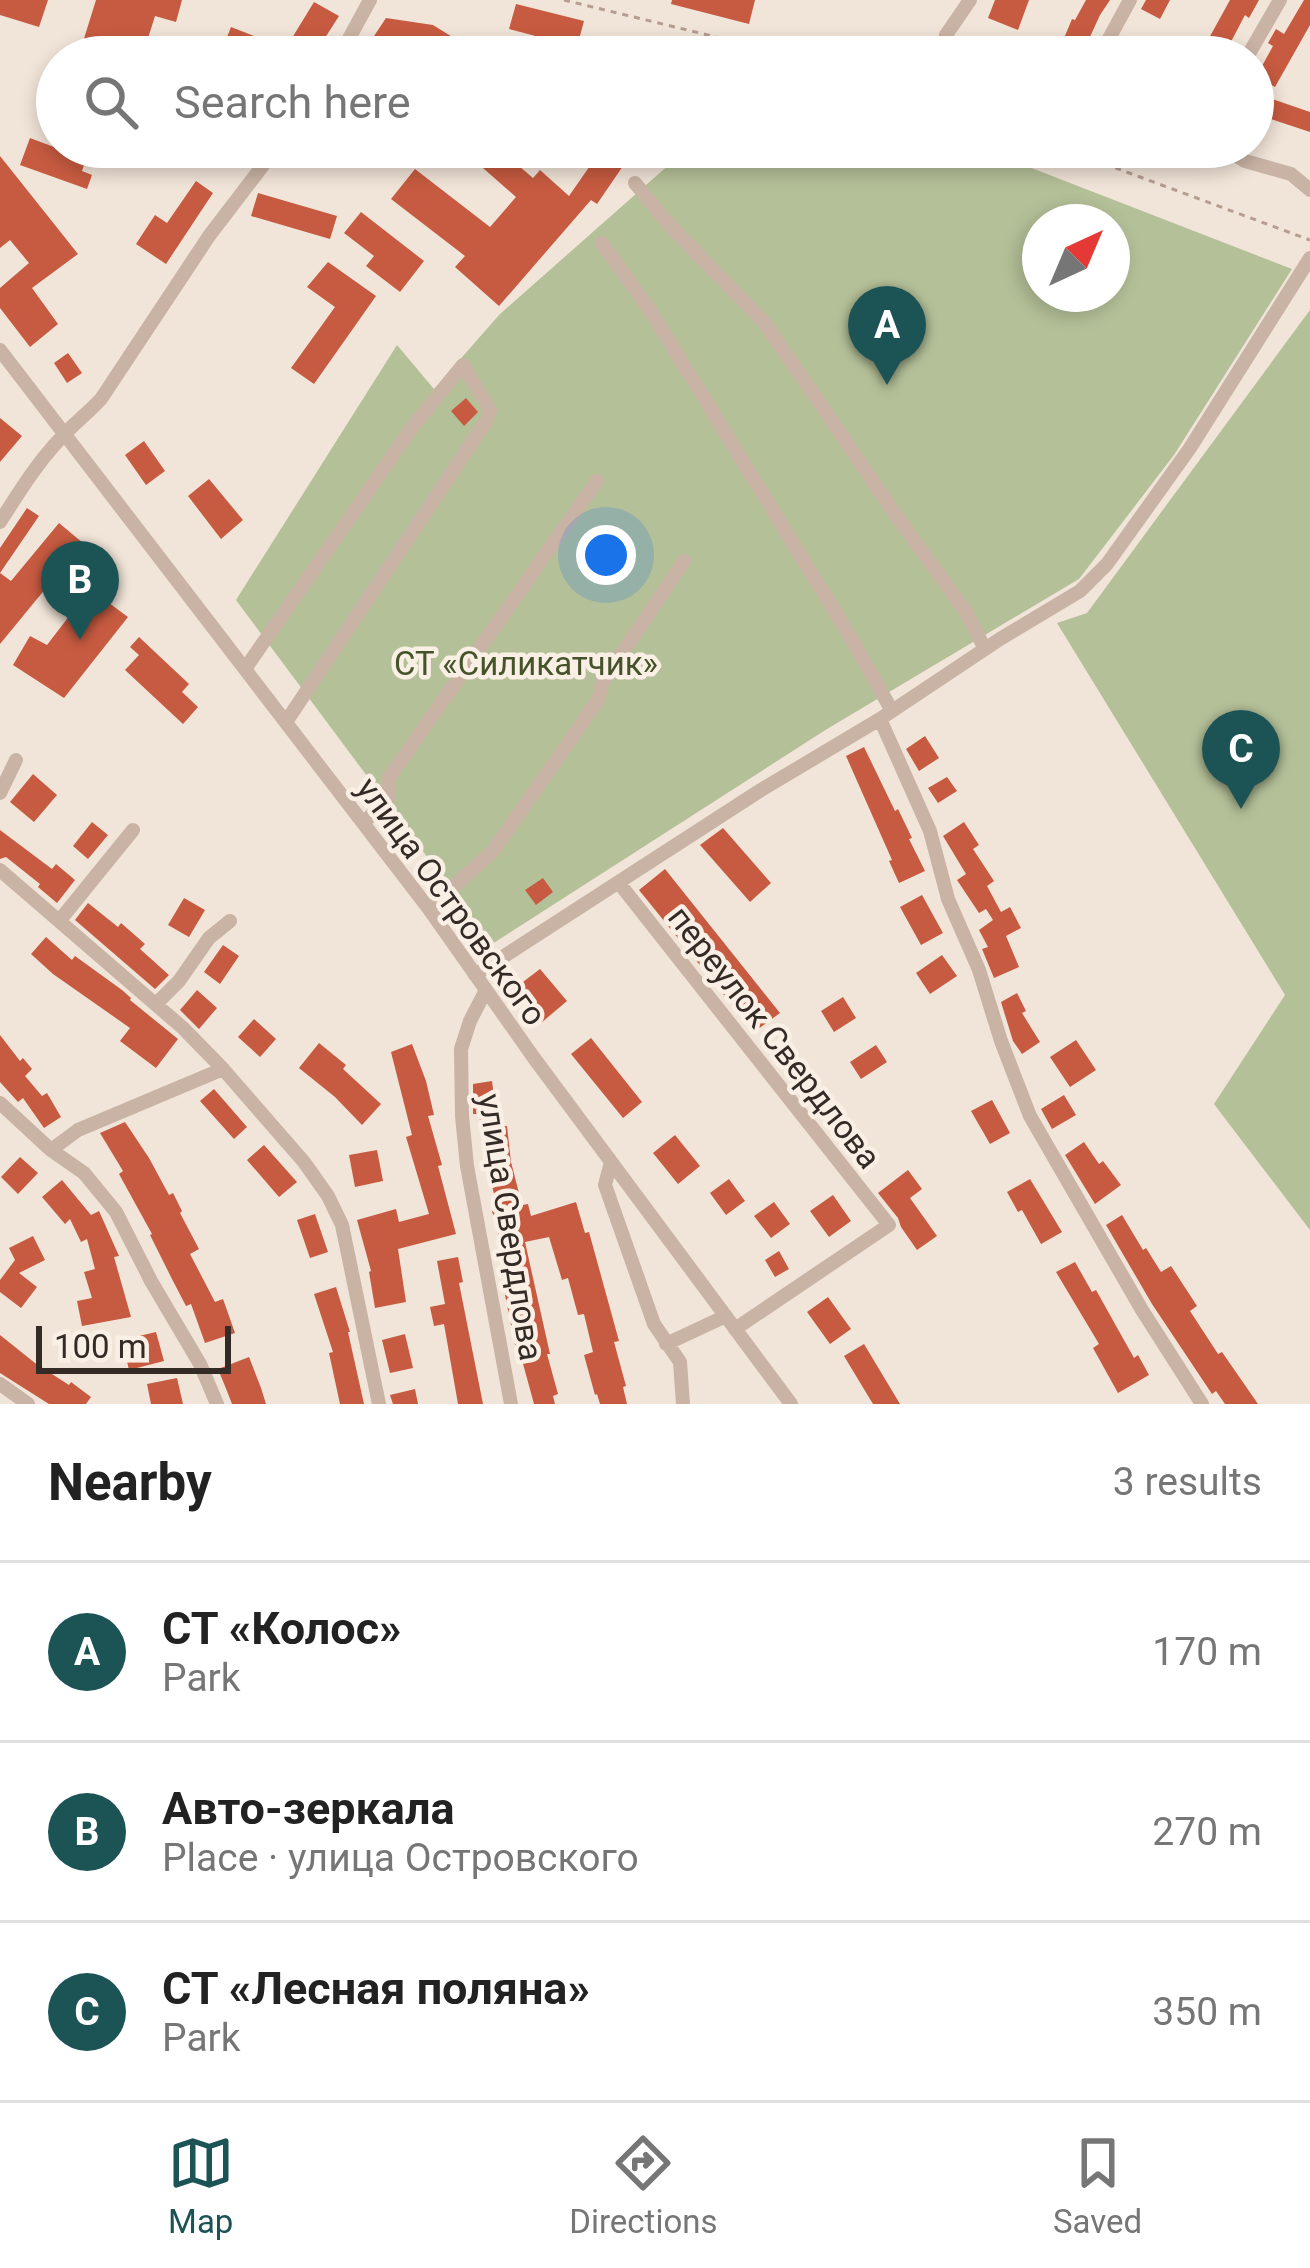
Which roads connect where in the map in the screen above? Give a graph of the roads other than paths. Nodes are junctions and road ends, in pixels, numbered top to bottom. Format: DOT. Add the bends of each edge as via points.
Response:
graph roads {
  1 [pos="370,0"];
  2 [pos="970,0"];
  3 [pos="1130,0"];
  4 [pos="1280,0"];
  5 [pos="946,35"];
  6 [pos="350,36"];
  7 [pos="1110,36"];
  8 [pos="1259,36"];
  9 [pos="262,168"];
  10 [pos="1270,168"];
  11 [pos="635,183"];
  12 [pos="1310,190"];
  13 [pos="602,243"];
  14 [pos="1310,258"];
  15 [pos="0,350"];
  16 [pos="63,434"];
  17 [pos="597,481"];
  18 [pos="0,522"];
  19 [pos="684,561"];
  20 [pos="986,649"];
  21 [pos="245,669"];
  22 [pos="886,715"];
  23 [pos="286,722"];
  24 [pos="16,760"];
  25 [pos="0,793"];
  26 [pos="363,823"];
  27 [pos="133,830"];
  28 [pos="0,870"];
  29 [pos="619,883"];
  30 [pos="429,909"];
  31 [pos="60,920"];
  32 [pos="230,921"];
  33 [pos="475,975"];
  34 [pos="486,990"];
  35 [pos="156,1004"];
  36 [pos="224,1069"];
  37 [pos="0,1103"];
  38 [pos="51,1150"];
  39 [pos="611,1162"];
  40 [pos="731,1322"];
  41 [pos="666,1344"];
  42 [pos="0,1384"];
  43 [pos="28,1404"];
  44 [pos="218,1404"];
  45 [pos="379,1404"];
  46 [pos="511,1404"];
  47 [pos="683,1404"];
  48 [pos="791,1404"];
  49 [pos="1202,1404"];
  1 -- 6 [label="street"];
  2 -- 5 [label="street"];
  3 -- 7 [label="street"];
  4 -- 8 [label="street"];
  9 -- 16 [label="street" via="101,399"];
  10 -- 12 [label="street"];
  11 -- 20 [label="street" via="764,322"];
  13 -- 22 [label="street" via="853,641"];
  14 -- 20 [label="street" via="1108,564 1080,591"];
  15 -- 16 [label="street, улица Островского"];
  16 -- 18 [label="street"];
  16 -- 21 [label="street, улица Островского"];
  17 -- 26 [label="street" via="388,779 388,800"];
  19 -- 30 [label="street" via="493,851"];
  20 -- 22 [label="street"];
  21 -- 23 [label="street, улица Островского"];
  21 -- 23 [label="street" via="463,365 488,420"];
  22 -- 29 [label="street"];
  22 -- 49 [label="street" via="1030,1116"];
  23 -- 26 [label="street, улица Островского"];
  24 -- 25 [label="street"];
  26 -- 30 [label="street, улица Островского"];
  27 -- 31 [label="street"];
  28 -- 31 [label="street"];
  29 -- 33 [label="street"];
  29 -- 40 [label="street, переулок Свердлова" via="889,1225"];
  30 -- 33 [label="street, улица Островского"];
  31 -- 35 [label="street"];
  32 -- 35 [label="street"];
  33 -- 34 [label="street, улица Островского"];
  34 -- 39 [label="street, улица Островского"];
  34 -- 46 [label="street, улица Свердлова" via="461,1049 462,1116"];
  35 -- 36 [label="street"];
  36 -- 38 [label="street" via="79,1130"];
  36 -- 45 [label="street" via="336,1212"];
  37 -- 38 [label="street"];
  38 -- 44 [label="street" via="116,1212"];
  39 -- 40 [label="street, улица Островского"];
  39 -- 41 [label="street" via="605,1185"];
  40 -- 41 [label="street"];
  40 -- 48 [label="street, улица Островского"];
  41 -- 47 [label="street" via="680,1362"];
  42 -- 43 [label="street"];
}
